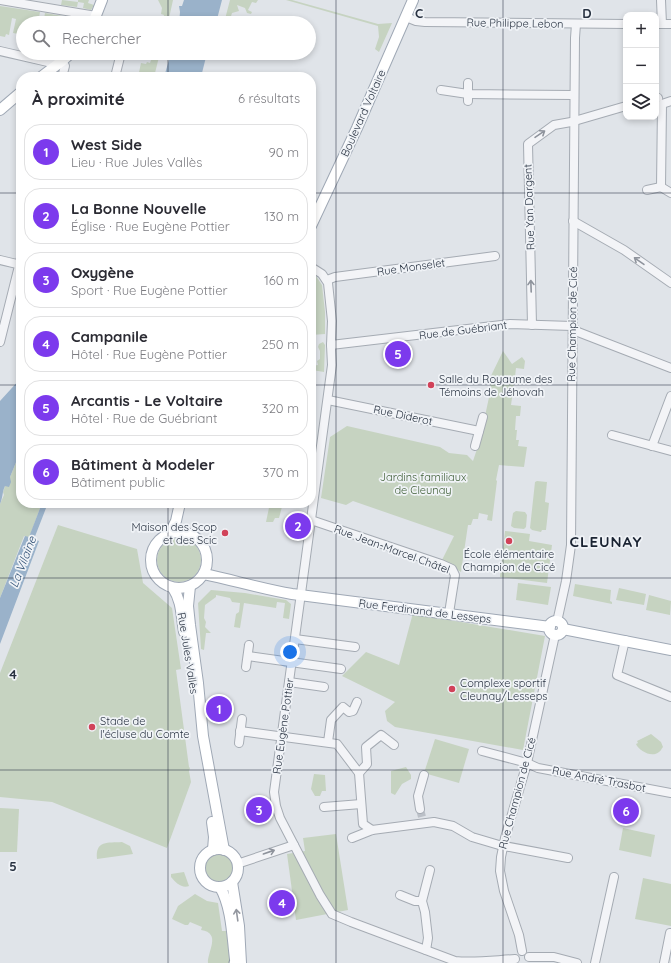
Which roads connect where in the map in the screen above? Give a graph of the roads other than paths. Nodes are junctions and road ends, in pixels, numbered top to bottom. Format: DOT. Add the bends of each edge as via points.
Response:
graph roads {
  1 [pos="0,0"];
  2 [pos="102,0"];
  3 [pos="413,0"];
  4 [pos="661,0"];
  5 [pos="76,16"];
  6 [pos="96,16"];
  7 [pos="406,17"];
  8 [pos="576,24"];
  9 [pos="623,24"];
  10 [pos="663,24"];
  11 [pos="0,51"];
  12 [pos="16,53"];
  13 [pos="59,60"];
  14 [pos="59,60"];
  15 [pos="61,60"];
  16 [pos="120,60"];
  17 [pos="44,72"];
  18 [pos="46,72"];
  19 [pos="63,72"];
  20 [pos="116,72"];
  21 [pos="468,83"];
  22 [pos="441,90"];
  23 [pos="574,94"];
  24 [pos="16,96"];
  25 [pos="468,98"];
  26 [pos="671,101"];
  27 [pos="623,107"];
  28 [pos="0,110"];
  29 [pos="574,120"];
  30 [pos="661,187"];
  31 [pos="647,190"];
  32 [pos="671,193"];
  33 [pos="316,215"];
  34 [pos="573,221"];
  35 [pos="494,256"];
  36 [pos="0,260"];
  37 [pos="16,262"];
  38 [pos="316,270"];
  39 [pos="16,279"];
  40 [pos="327,280"];
  41 [pos="671,283"];
  42 [pos="532,324"];
  43 [pos="572,326"];
  44 [pos="0,342"];
  45 [pos="331,345"];
  46 [pos="671,368"];
  47 [pos="671,396"];
  48 [pos="328,400"];
  49 [pos="483,417"];
  50 [pos="479,431"];
  51 [pos="612,434"];
  52 [pos="475,446"];
  53 [pos="652,446"];
  54 [pos="671,451"];
  55 [pos="316,490"];
  56 [pos="179,508"];
  57 [pos="185,508"];
  58 [pos="314,508"];
  59 [pos="312,520"];
  60 [pos="182,531"];
  61 [pos="170,533"];
  62 [pos="205,570"];
  63 [pos="190,586"];
  64 [pos="173,588"];
  65 [pos="300,595"];
  66 [pos="449,614"];
  67 [pos="556,628"];
  68 [pos="295,639"];
  69 [pos="625,640"];
  70 [pos="249,645"];
  71 [pos="355,647"];
  72 [pos="671,650"];
  73 [pos="248,656"];
  74 [pos="292,662"];
  75 [pos="246,667"];
  76 [pos="341,668"];
  77 [pos="289,682"];
  78 [pos="324,687"];
  79 [pos="671,697"];
  80 [pos="357,702"];
  81 [pos="242,719"];
  82 [pos="201,720"];
  83 [pos="240,731"];
  84 [pos="282,736"];
  85 [pos="328,742"];
  86 [pos="239,743"];
  87 [pos="394,745"];
  88 [pos="482,751"];
  89 [pos="527,763"];
  90 [pos="359,773"];
  91 [pos="209,774"];
  92 [pos="424,775"];
  93 [pos="671,793"];
  94 [pos="361,804"];
  95 [pos="324,807"];
  96 [pos="422,817"];
  97 [pos="372,830"];
  98 [pos="352,838"];
  99 [pos="294,845"];
  100 [pos="503,846"];
  101 [pos="213,850"];
  102 [pos="224,850"];
  103 [pos="568,858"];
  104 [pos="237,864"];
  105 [pos="430,870"];
  106 [pos="614,877"];
  107 [pos="232,882"];
  108 [pos="220,887"];
  109 [pos="400,895"];
  110 [pos="422,901"];
  111 [pos="670,933"];
  112 [pos="426,950"];
  113 [pos="522,951"];
  114 [pos="668,954"];
  115 [pos="528,960"];
  116 [pos="517,961"];
  117 [pos="237,963"];
  118 [pos="577,963"];
  119 [pos="595,963"];
  120 [pos="664,963"];
  1 -- 5 [label="street"];
  2 -- 6 [label="main road"];
  3 -- 7 [label="main road, Boulevard Voltaire"];
  4 -- 10 [label="street"];
  7 -- 8 [label="street, Rue Philippe Lebon" via="424,22"];
  7 -- 33 [label="main road, Boulevard Voltaire"];
  8 -- 9 [label="street, Rue Philippe Lebon"];
  8 -- 23 [label="street, Rue Champion de Cicé"];
  11 -- 12 [label="street"];
  13 -- 17 [label="main road"];
  14 -- 18 [label="main road"];
  15 -- 19 [label="street" via="65,66"];
  16 -- 20 [label="street"];
  21 -- 25 [label="street"];
  22 -- 25 [label="street"];
  23 -- 25 [label="street"];
  23 -- 29 [label="street, Rue Champion de Cicé"];
  24 -- 28 [label="main road"];
  26 -- 30 [label="street" via="662,104"];
  27 -- 29 [label="street"];
  29 -- 34 [label="street, Rue Champion de Cicé"];
  42 -- 29 [label="street, Rue Yan Dargent, one-way" via="527,145 554,125"];
  30 -- 31 [label="street"];
  30 -- 32 [label="street"];
  41 -- 34 [label="street, one-way" via="624,250"];
  34 -- 43 [label="street, Rue Champion de Cicé"];
  35 -- 40 [label="street, Rue Monselet"];
  36 -- 37 [label="street"];
  38 -- 40 [label="street"];
  39 -- 44 [label="street"];
  40 -- 45 [label="street, Rue Eugène Pottier" via="332,321"];
  42 -- 43 [label="street, Rue de Guébriant"];
  42 -- 45 [label="street, Rue de Guébriant" via="510,324"];
  43 -- 46 [label="street" via="578,332"];
  43 -- 67 [label="street, Rue Champion de Cicé" via="571,545"];
  45 -- 48 [label="street, Rue Eugène Pottier" via="332,365"];
  47 -- 53 [label="street"];
  48 -- 50 [label="street, Rue Diderot"];
  48 -- 55 [label="street, Rue Eugène Pottier"];
  49 -- 50 [label="street"];
  50 -- 52 [label="street"];
  51 -- 53 [label="street"];
  53 -- 54 [label="street"];
  56 -- 61 [label="main road"];
  57 -- 60 [label="main road"];
  58 -- 59 [label="street, Rue Eugène Pottier"];
  59 -- 65 [label="street, Rue Eugène Pottier"];
  59 -- 66 [label="street, Rue Jean-Marcel Châtel" via="452,569 455,575"];
  60 -- 61 [label="main road"];
  60 -- 62 [label="main road" via="195,536 203,544 208,555"];
  61 -- 64 [label="main road" via="156,544 151,562 158,578"];
  62 -- 63 [label="main road" via="199,581"];
  62 -- 65 [label="main road, Rue Ferdinand de Lesseps" via="249,586"];
  63 -- 64 [label="main road"];
  63 -- 82 [label="main road, Rue Jules Vallès" via="188,606"];
  64 -- 82 [label="main road, Rue Jules Vallès" via="180,603 192,683"];
  65 -- 66 [label="main road, Rue Ferdinand de Lesseps"];
  65 -- 68 [label="street, Rue Eugène Pottier"];
  66 -- 67 [label="main road, Rue Ferdinand de Lesseps"];
  67 -- 69 [label="main road, Rue Ferdinand de Lesseps"];
  67 -- 89 [label="street, Rue Champion de Cicé"];
  68 -- 71 [label="street"];
  68 -- 74 [label="street, Rue Eugène Pottier"];
  69 -- 72 [label="main road, Rue Ferdinand de Lesseps"];
  69 -- 79 [label="street" via="617,675"];
  70 -- 73 [label="street"];
  73 -- 74 [label="street"];
  73 -- 75 [label="street"];
  74 -- 76 [label="street"];
  74 -- 77 [label="street, Rue Eugène Pottier"];
  77 -- 78 [label="street"];
  77 -- 84 [label="street, Rue Eugène Pottier"];
  80 -- 85 [label="street" via="353,711 349,712 343,707 331,720"];
  81 -- 83 [label="street"];
  82 -- 91 [label="main road, Rue Jules Vallès"];
  83 -- 84 [label="street"];
  83 -- 86 [label="street"];
  84 -- 85 [label="street"];
  84 -- 99 [label="street, Rue Eugène Pottier" via="274,798 280,818"];
  85 -- 90 [label="street" via="337,744"];
  87 -- 90 [label="street" via="381,735 366,747 366,764"];
  88 -- 89 [label="street, Rue André Trasbot"];
  89 -- 93 [label="street, Rue André Trasbot" via="538,768"];
  89 -- 100 [label="street, Rue Champion de Cicé"];
  90 -- 94 [label="street"];
  91 -- 101 [label="main road, Rue Jules Vallès" via="208,795 214,837"];
  91 -- 102 [label="main road, Rue Jules Vallès"];
  92 -- 96 [label="street" via="418,796"];
  94 -- 95 [label="street"];
  94 -- 97 [label="street" via="363,824"];
  96 -- 97 [label="street"];
  96 -- 100 [label="street"];
  97 -- 98 [label="street"];
  104 -- 99 [label="street, one-way"];
  99 -- 112 [label="street, Rue Eugène Pottier" via="332,914"];
  100 -- 103 [label="street"];
  100 -- 113 [label="street, Rue Champion de Cicé" via="500,872"];
  101 -- 102 [label="main road"];
  101 -- 108 [label="main road" via="204,857 200,871 208,884"];
  102 -- 104 [label="main road" via="233,856"];
  104 -- 107 [label="main road" via="236,876"];
  105 -- 110 [label="street"];
  106 -- 119 [label="street"];
  107 -- 108 [label="main road"];
  117 -- 107 [label="main road, one-way" via="239,926"];
  108 -- 117 [label="main road" via="229,912"];
  109 -- 110 [label="street"];
  110 -- 112 [label="street" via="428,938"];
  111 -- 114 [label="street"];
  112 -- 116 [label="street, Rue Eugène Pottier" via="464,962"];
  113 -- 115 [label="street" via="526,953"];
  113 -- 116 [label="street" via="518,952"];
  114 -- 120 [label="street"];
  115 -- 118 [label="street" via="554,957"];
}
